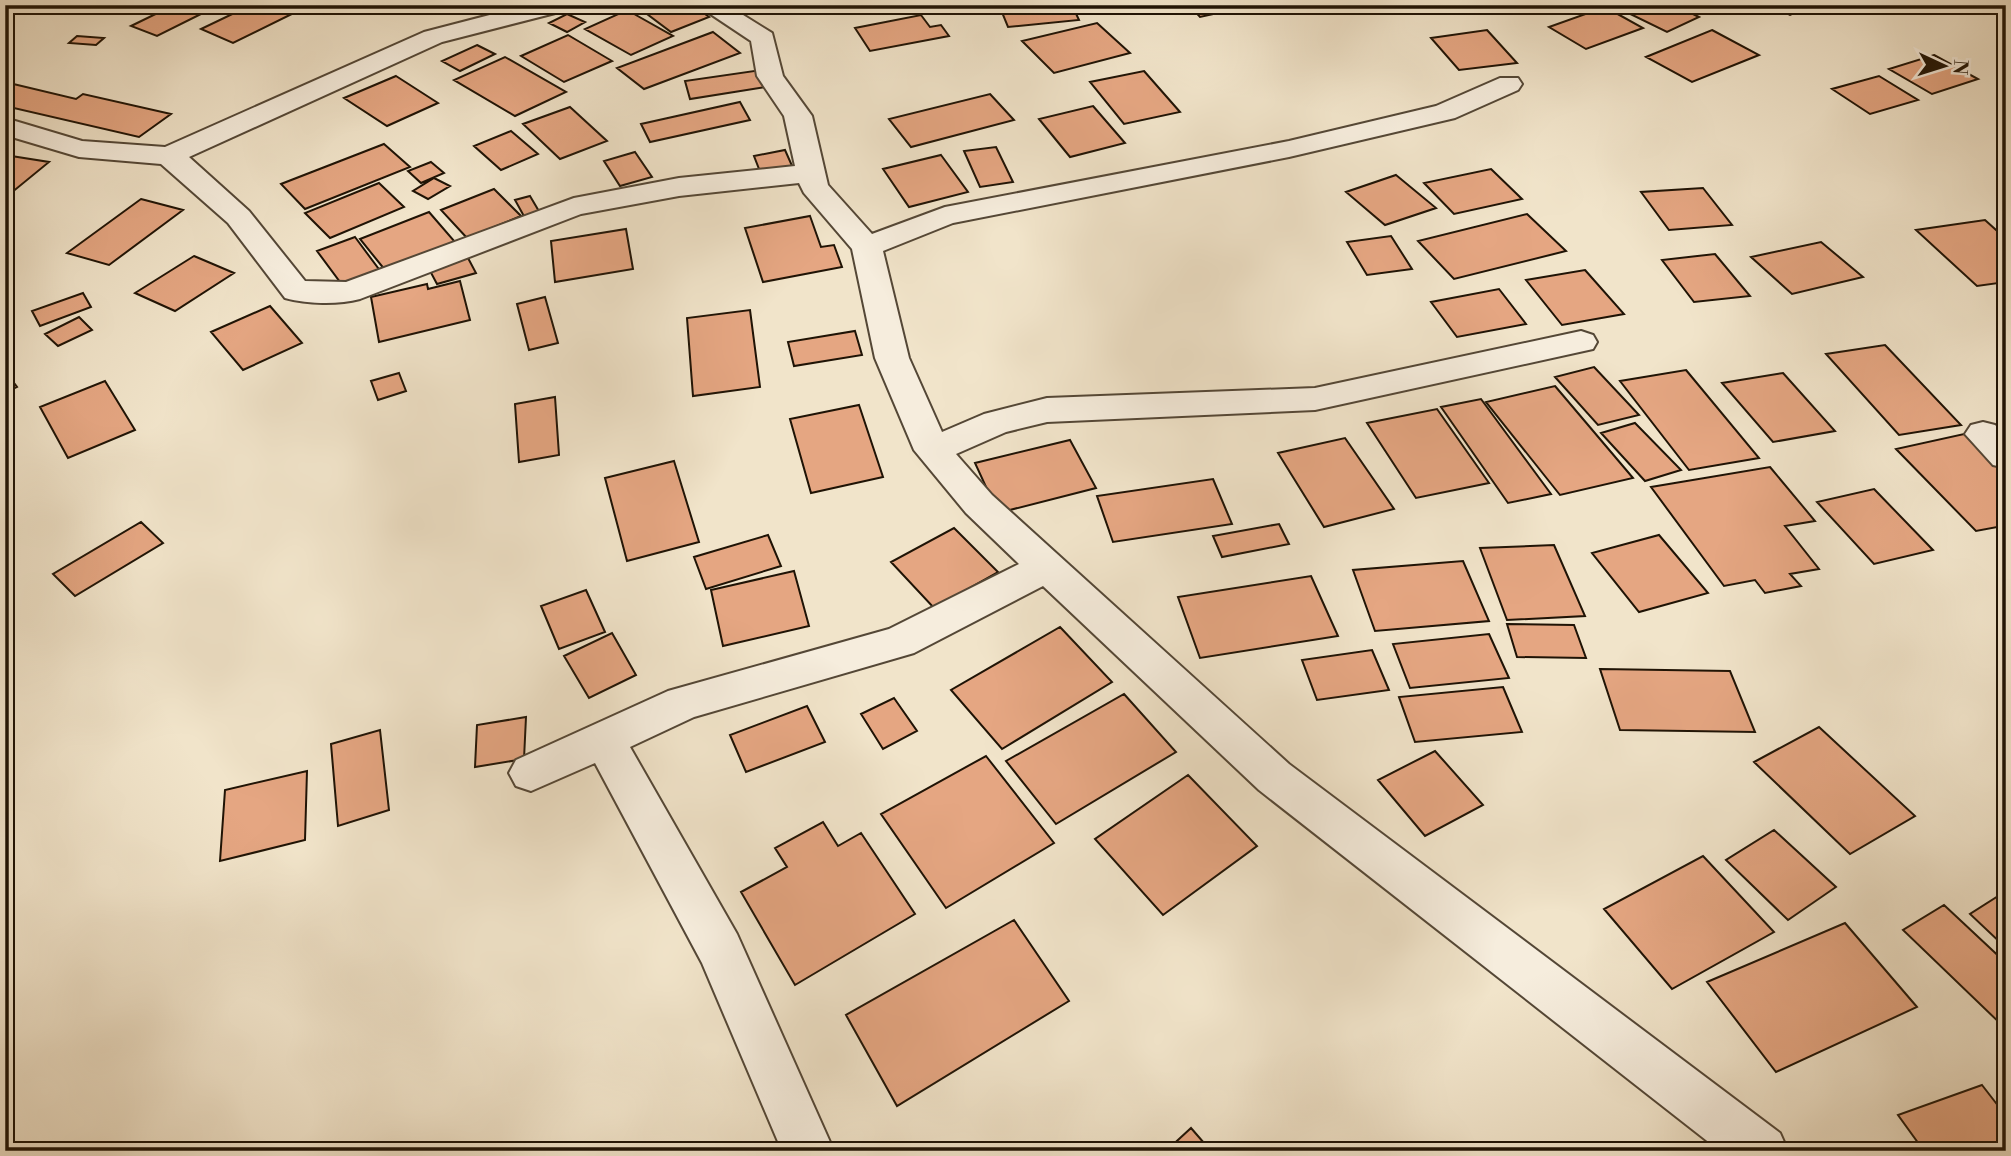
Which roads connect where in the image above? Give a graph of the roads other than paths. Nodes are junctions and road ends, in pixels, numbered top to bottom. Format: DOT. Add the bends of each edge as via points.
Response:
graph roads {
  1 [pos="558,5"];
  2 [pos="709,5"];
  3 [pos="457,9"];
  4 [pos="496,20"];
  5 [pos="1509,84"];
  6 [pos="5,126"];
  7 [pos="169,156"];
  8 [pos="810,173"];
  9 [pos="867,247"];
  10 [pos="1581,342"];
  11 [pos="932,450"];
  12 [pos="1049,566"];
  13 [pos="604,739"];
  14 [pos="531,773"];
  15 [pos="808,1151"];
  16 [pos="1762,1151"];
  1 -- 4 [label="street"];
  2 -- 8 [label="street" via="762,38 770,76 798,116"];
  3 -- 4 [label="street"];
  4 -- 7 [label="street" via="433,37"];
  5 -- 9 [label="street" via="1445,112 1289,149 945,216"];
  6 -- 7 [label="street" via="79,149"];
  7 -- 8 [label="street" via="209,185 264,242 296,291 349,292 574,207 679,187"];
  8 -- 9 [label="street" via="814,187"];
  9 -- 11 [label="street" via="892,358"];
  10 -- 11 [label="street" via="1315,399 1047,410 996,422"];
  11 -- 12 [label="street" via="979,504"];
  12 -- 13 [label="street" via="900,642 683,703"];
  12 -- 16 [label="street" via="1275,777"];
  13 -- 14 [label="street"];
  13 -- 15 [label="street" via="720,950"];
}
